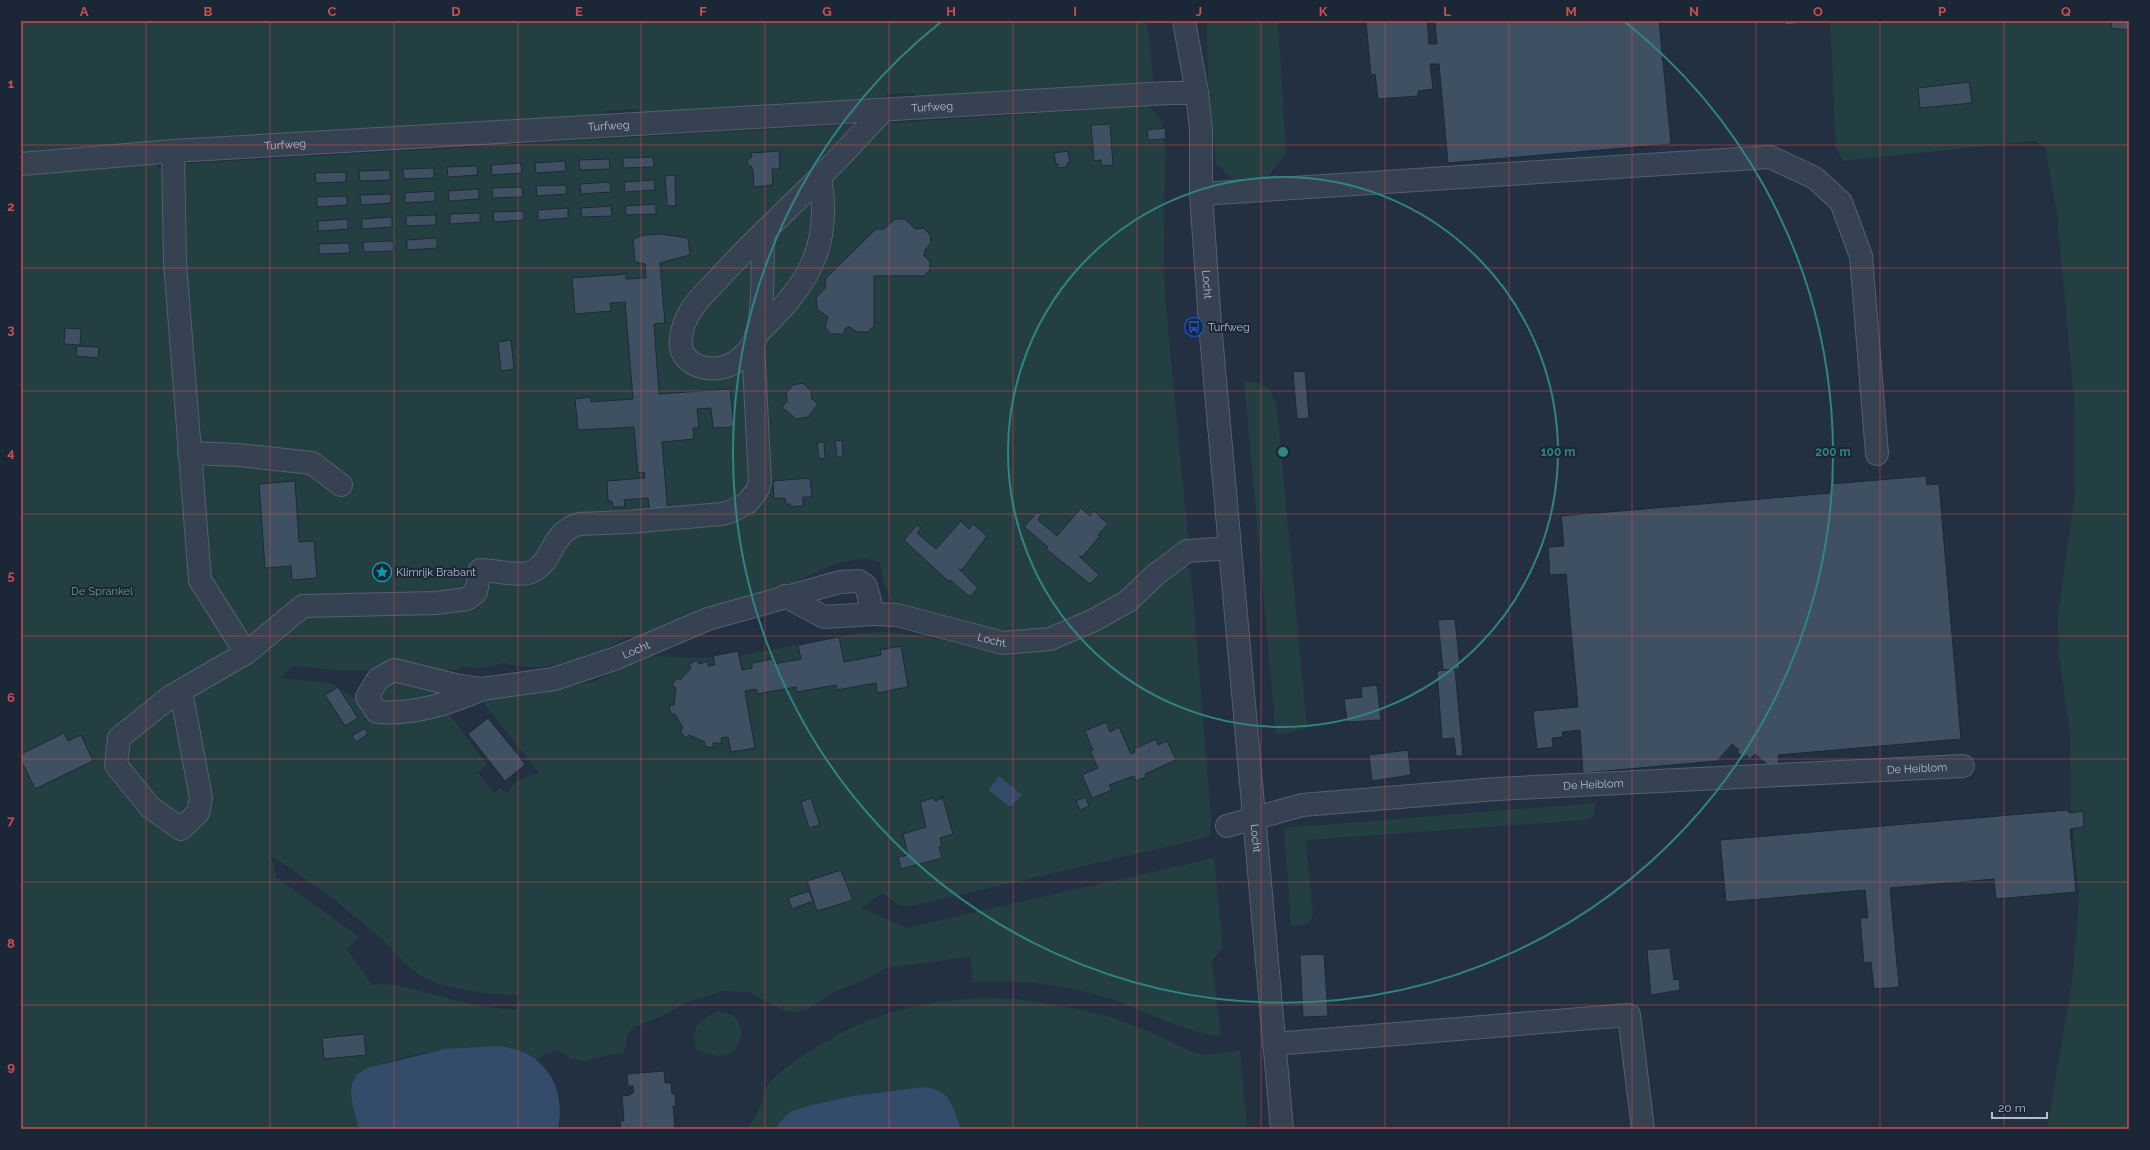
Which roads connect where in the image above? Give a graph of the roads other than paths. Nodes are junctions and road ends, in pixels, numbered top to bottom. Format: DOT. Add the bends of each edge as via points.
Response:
graph roads {
  1 [pos="1184,21"];
  2 [pos="1197,93"];
  3 [pos="883,111"];
  4 [pos="173,151"];
  5 [pos="21,164"];
  6 [pos="820,178"];
  7 [pos="1201,194"];
  8 [pos="763,234"];
  9 [pos="755,339"];
  10 [pos="189,453"];
  11 [pos="1877,454"];
  12 [pos="341,485"];
  13 [pos="1230,548"];
  14 [pos="784,596"];
  15 [pos="873,614"];
  16 [pos="246,653"];
  17 [pos="482,689"];
  18 [pos="181,690"];
  19 [pos="1963,766"];
  20 [pos="1254,818"];
  21 [pos="1227,826"];
  22 [pos="1274,1044"];
  23 [pos="1282,1129"];
  24 [pos="1643,1129"];
  1 -- 2 [label="street, Locht"];
  2 -- 3 [label="street, Turfweg"];
  2 -- 7 [label="street, Locht" via="1201,130"];
  3 -- 4 [label="street, Turfweg"];
  3 -- 6 [label="street"];
  4 -- 5 [label="street, Turfweg"];
  4 -- 10 [label="street" via="175,262"];
  6 -- 8 [label="street"];
  6 -- 9 [label="street" via="823,194 822,226 815,260 804,283"];
  7 -- 11 [label="street" via="1770,157 1815,178 1841,202 1861,256"];
  7 -- 13 [label="street, Locht"];
  8 -- 9 [label="street" via="760,307"];
  8 -- 9 [label="street" via="691,310 682,330 680,344 682,355 690,362 700,367 714,368 730,365 740,358"];
  9 -- 16 [label="street" via="760,482 753,498 740,508 722,514 579,524 569,527 558,537 548,557 532,572 521,574 492,569 480,570 476,592 467,599 436,603 303,606"];
  10 -- 12 [label="street" via="312,462"];
  10 -- 16 [label="street" via="200,580"];
  13 -- 15 [label="street, Locht" via="1187,551 1155,575 1128,601 1094,620 1050,639 1003,642 897,615"];
  13 -- 20 [label="street, Locht"];
  14 -- 15 [label="street, Locht" via="824,617"];
  14 -- 15 [label="street, Locht" via="813,591 840,582 859,580 866,586"];
  14 -- 17 [label="street, Locht" via="708,619 614,659 554,678"];
  16 -- 18 [label="street"];
  18 -- 18 [label="street" via="120,738 116,766 150,807 181,829 198,813 201,798"];
  19 -- 20 [label="street, De Heiblom" via="1496,790 1302,805"];
  20 -- 21 [label="street, De Heiblom"];
  20 -- 22 [label="street, Locht"];
  22 -- 23 [label="street, Locht"];
  22 -- 24 [label="street" via="1629,1016"];
}
